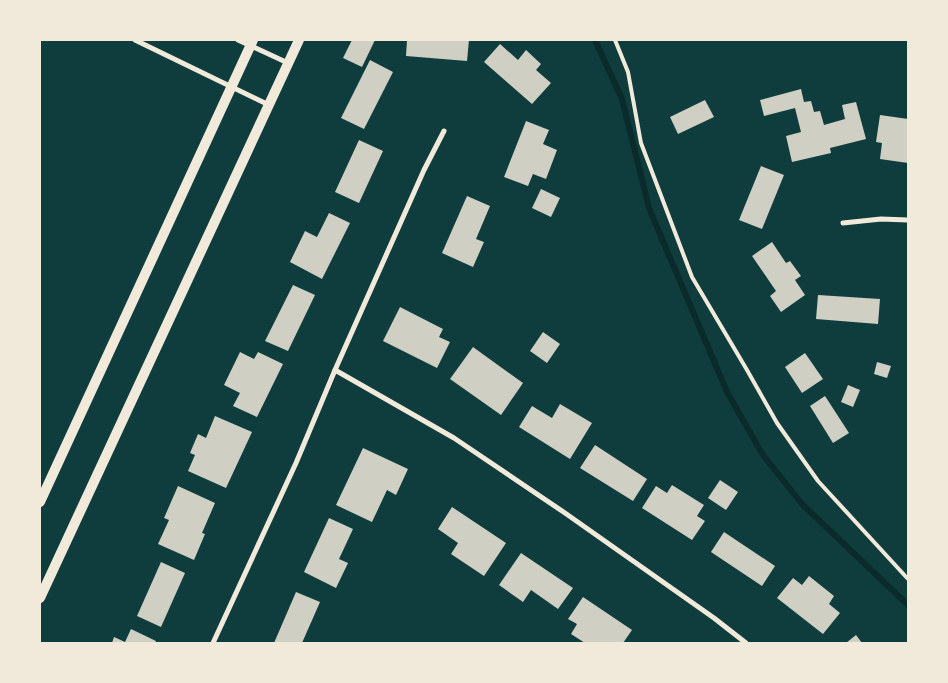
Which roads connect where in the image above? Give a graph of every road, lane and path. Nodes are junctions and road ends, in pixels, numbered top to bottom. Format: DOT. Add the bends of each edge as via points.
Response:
graph roads {
  1 [pos="135,40"];
  2 [pos="238,40"];
  3 [pos="299,40"];
  4 [pos="615,40"];
  5 [pos="251,43"];
  6 [pos="288,64"];
  7 [pos="232,87"];
  8 [pos="269,104"];
  9 [pos="444,131"];
  10 [pos="908,220"];
  11 [pos="843,223"];
  12 [pos="334,370"];
  13 [pos="40,502"];
  14 [pos="908,579"];
  15 [pos="40,598"];
  16 [pos="213,643"];
  17 [pos="746,643"];
  1 -- 7 [label="street"];
  2 -- 5 [label="street"];
  3 -- 6 [label="main road"];
  4 -- 14 [label="lane" via="628,72 641,143 692,277 776,423 818,481"];
  5 -- 6 [label="street"];
  5 -- 7 [label="main road"];
  6 -- 8 [label="main road"];
  7 -- 8 [label="street"];
  7 -- 13 [label="main road"];
  8 -- 15 [label="main road"];
  9 -- 12 [label="street"];
  10 -- 11 [label="street"];
  12 -- 16 [label="street" via="296,463"];
  12 -- 17 [label="street" via="454,438 566,513"];
}
